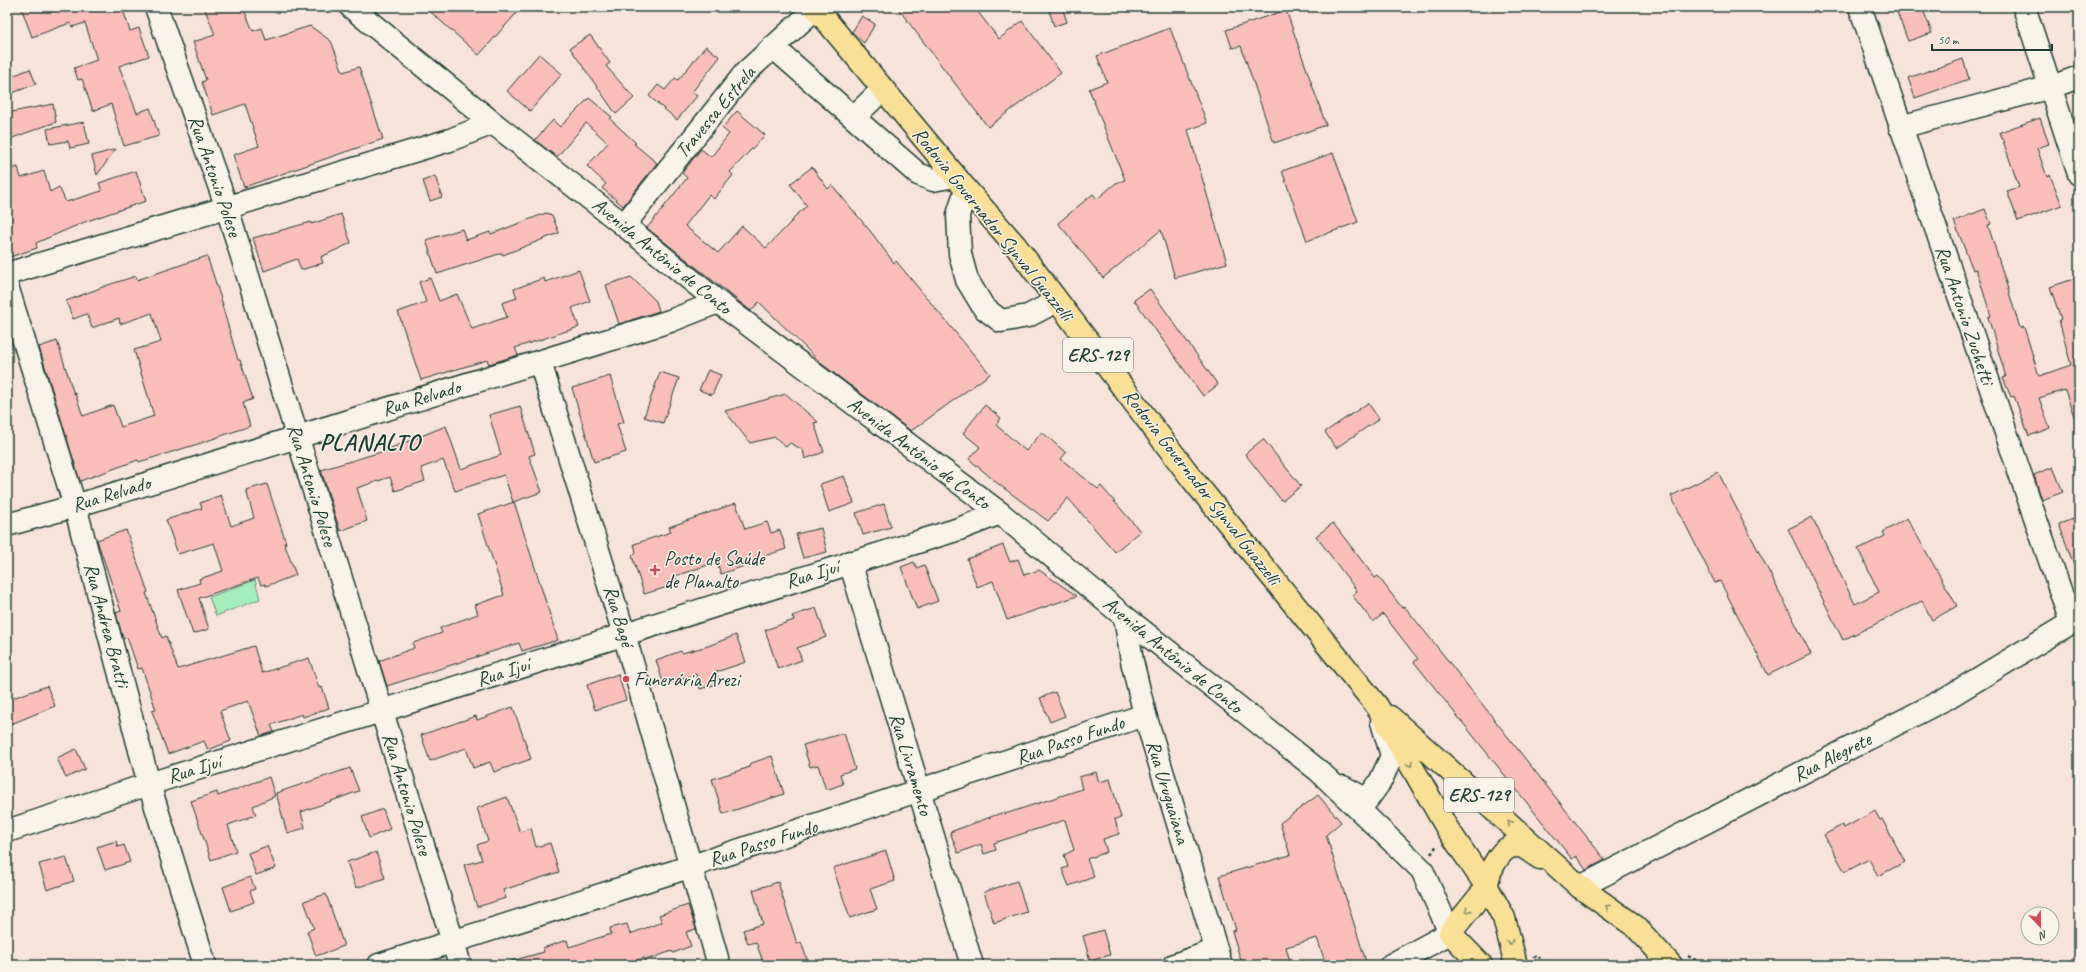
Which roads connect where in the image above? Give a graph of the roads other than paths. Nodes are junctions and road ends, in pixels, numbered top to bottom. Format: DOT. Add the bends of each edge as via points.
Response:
graph roads {
  1 [pos="156,7"];
  2 [pos="351,7"];
  3 [pos="816,7"];
  4 [pos="1860,7"];
  5 [pos="2024,7"];
  6 [pos="773,47"];
  7 [pos="2079,77"];
  8 [pos="2051,87"];
  9 [pos="883,89"];
  10 [pos="854,117"];
  11 [pos="493,123"];
  12 [pos="1900,127"];
  13 [pos="2079,174"];
  14 [pos="960,182"];
  15 [pos="227,208"];
  16 [pos="624,225"];
  17 [pos="7,274"];
  18 [pos="7,286"];
  19 [pos="1057,301"];
  20 [pos="718,302"];
  21 [pos="540,362"];
  22 [pos="296,437"];
  23 [pos="75,506"];
  24 [pos="1000,514"];
  25 [pos="7,525"];
  26 [pos="850,562"];
  27 [pos="1125,617"];
  28 [pos="2075,620"];
  29 [pos="624,634"];
  30 [pos="1377,706"];
  31 [pos="381,710"];
  32 [pos="1145,715"];
  33 [pos="1319,771"];
  34 [pos="148,784"];
  35 [pos="920,792"];
  36 [pos="1367,800"];
  37 [pos="7,831"];
  38 [pos="690,867"];
  39 [pos="1422,870"];
  40 [pos="1487,887"];
  41 [pos="1580,887"];
  42 [pos="1636,927"];
  43 [pos="1450,933"];
  44 [pos="453,942"];
  45 [pos="1219,958"];
  46 [pos="205,965"];
  47 [pos="379,965"];
  48 [pos="460,965"];
  49 [pos="719,965"];
  50 [pos="972,965"];
  51 [pos="1174,965"];
  52 [pos="1391,965"];
  53 [pos="1481,965"];
  54 [pos="1516,965"];
  55 [pos="1671,965"];
  56 [pos="1688,965"];
  1 -- 15 [label="street, Rua Antonio Polese"];
  2 -- 11 [label="street, Avenida Antônio de Conto"];
  3 -- 6 [label="street, Travessa Estrela"];
  3 -- 9 [label="main road, Rodovia Governador Synval Guazzelli / ERS-129"];
  4 -- 12 [label="street, Rua Antonio Zuchetti"];
  5 -- 8 [label="street"];
  6 -- 10 [label="street"];
  6 -- 16 [label="street, Travessa Estrela" via="745,73"];
  7 -- 8 [label="street"];
  8 -- 12 [label="street"];
  8 -- 13 [label="street"];
  9 -- 10 [label="street"];
  9 -- 14 [label="main road, Rodovia Governador Synval Guazzelli / ERS-129"];
  10 -- 14 [label="street" via="926,179"];
  11 -- 15 [label="street" via="450,140"];
  11 -- 16 [label="street, Avenida Antônio de Conto"];
  12 -- 28 [label="street, Rua Antonio Zuchetti"];
  14 -- 19 [label="main road, Rodovia Governador Synval Guazzelli / ERS-129" via="1015,245"];
  14 -- 19 [label="street" via="960,254 967,280 984,308 1001,321 1028,316"];
  15 -- 17 [label="street"];
  15 -- 22 [label="street, Rua Antonio Polese"];
  16 -- 20 [label="street, Avenida Antônio de Conto"];
  18 -- 23 [label="street, Rua Andrea Bratti"];
  19 -- 30 [label="main road, Rodovia Governador Synval Guazzelli / ERS-129" via="1194,480"];
  20 -- 21 [label="street, Rua Relvado" via="670,321"];
  20 -- 24 [label="street, Avenida Antônio de Conto"];
  21 -- 22 [label="street, Rua Relvado"];
  21 -- 29 [label="street, Rua Bagé"];
  22 -- 23 [label="street, Rua Relvado"];
  22 -- 31 [label="street, Rua Antonio Polese"];
  23 -- 25 [label="street, Rua Relvado"];
  23 -- 34 [label="street, Rua Andrea Bratti"];
  24 -- 26 [label="street, Rua Ijuí"];
  24 -- 27 [label="street, Avenida Antônio de Conto"];
  26 -- 29 [label="street, Rua Ijuí"];
  26 -- 35 [label="street, Rua Livramento"];
  27 -- 32 [label="street, Rua Uruguaiana"];
  27 -- 33 [label="street, Avenida Antônio de Conto"];
  28 -- 41 [label="street, Rua Alegrete" via="1945,699"];
  29 -- 31 [label="street, Rua Ijuí"];
  29 -- 38 [label="street, Rua Bagé"];
  30 -- 36 [label="street" via="1392,756 1380,782"];
  30 -- 40 [label="main road, Rodovia Governador Synval Guazzelli / ERS-129, one-way" via="1447,828"];
  41 -- 30 [label="main road, Rodovia Governador Synval Guazzelli / ERS-129, one-way"];
  31 -- 34 [label="street, Rua Ijuí"];
  31 -- 44 [label="street, Rua Antonio Polese"];
  32 -- 35 [label="street, Rua Passo Fundo"];
  32 -- 45 [label="street, Rua Uruguaiana"];
  33 -- 36 [label="street"];
  33 -- 39 [label="street, Avenida Antônio de Conto"];
  34 -- 37 [label="street, Rua Ijuí"];
  34 -- 46 [label="street, Rua Andrea Bratti"];
  35 -- 38 [label="street, Rua Passo Fundo"];
  35 -- 50 [label="street, Rua Livramento"];
  36 -- 39 [label="street" via="1388,816"];
  38 -- 44 [label="street, Rua Passo Fundo"];
  38 -- 49 [label="street, Rua Bagé"];
  39 -- 43 [label="street, Avenida Antônio de Conto"];
  40 -- 41 [label="main road" via="1487,879 1500,855 1510,847 1522,846"];
  40 -- 43 [label="main road, one-way"];
  40 -- 54 [label="main road, Rodovia Governador Synval Guazzelli / ERS-129, one-way" via="1504,918"];
  42 -- 41 [label="main road, Rodovia Governador Synval Guazzelli / ERS-129, one-way"];
  42 -- 55 [label="main road, Rodovia Governador Synval Guazzelli / ERS-129"];
  42 -- 56 [label="main road"];
  43 -- 52 [label="street"];
  43 -- 53 [label="main road"];
  44 -- 47 [label="street, Rua Passo Fundo"];
  44 -- 48 [label="street, Rua Antonio Polese"];
  45 -- 51 [label="street"];
}
